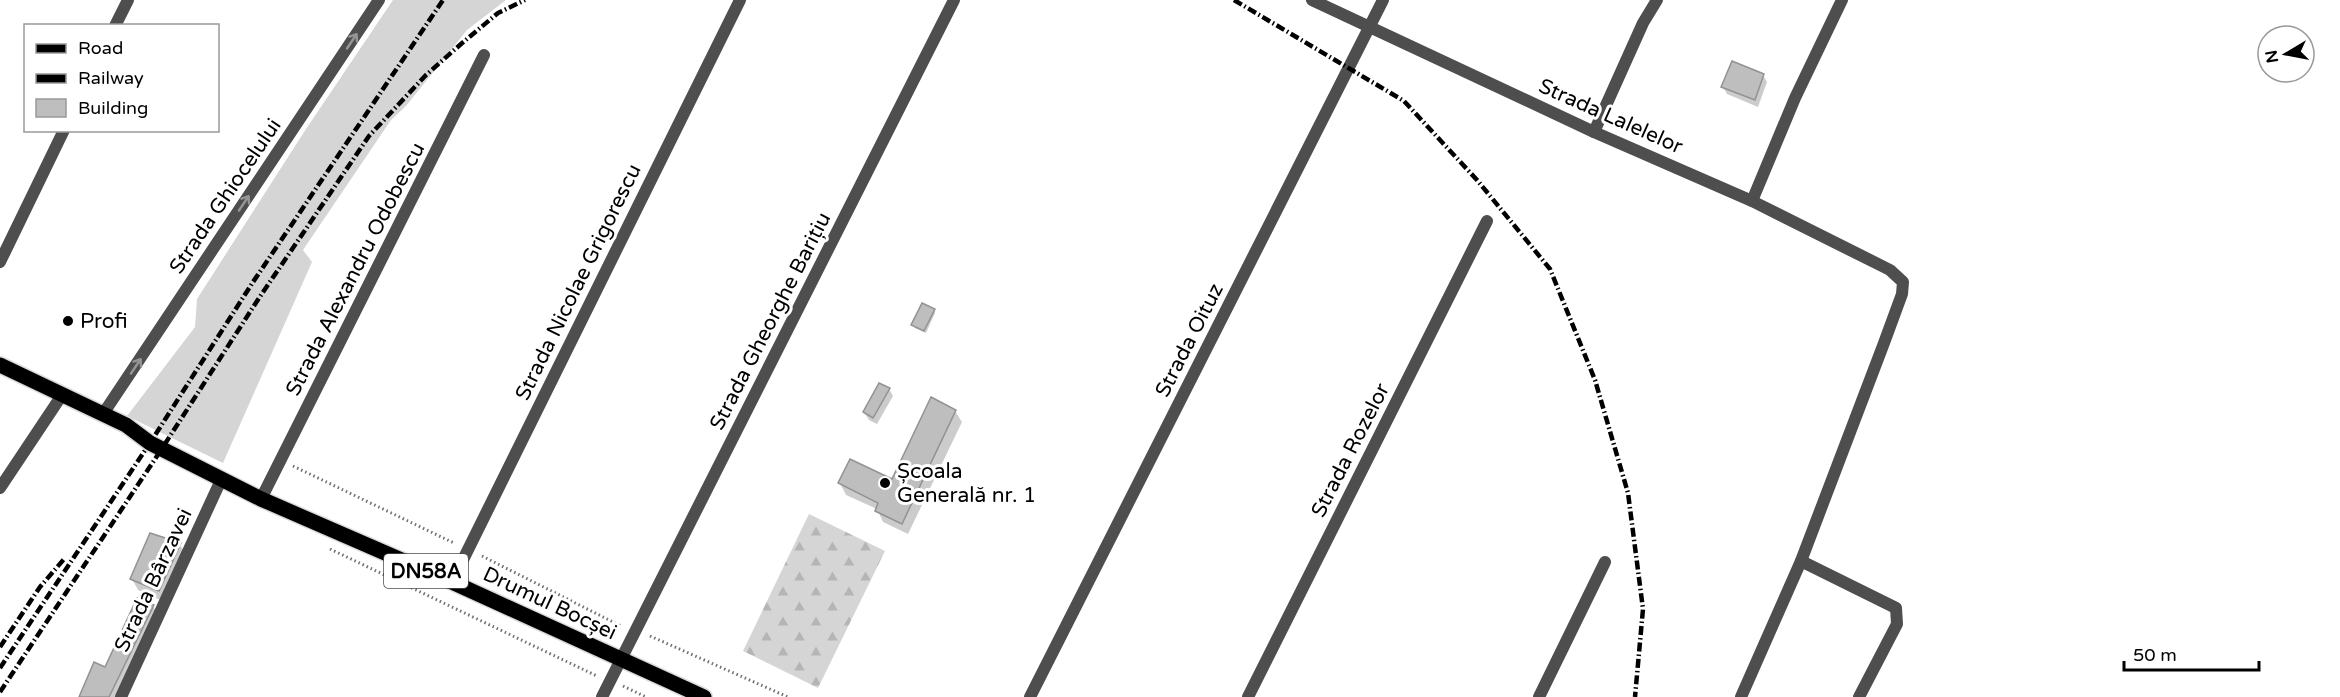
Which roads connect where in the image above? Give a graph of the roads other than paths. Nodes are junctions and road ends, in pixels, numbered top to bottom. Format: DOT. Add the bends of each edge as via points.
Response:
graph roads {
  1 [pos="128,0"];
  2 [pos="379,0"];
  3 [pos="740,0"];
  4 [pos="954,0"];
  5 [pos="1312,0"];
  6 [pos="1383,0"];
  7 [pos="1657,0"];
  8 [pos="1842,0"];
  9 [pos="116,24"];
  10 [pos="1371,27"];
  11 [pos="484,55"];
  12 [pos="63,132"];
  13 [pos="1594,132"];
  14 [pos="1752,201"];
  15 [pos="1487,221"];
  16 [pos="0,262"];
  17 [pos="0,365"];
  18 [pos="62,395"];
  19 [pos="103,414"];
  20 [pos="221,480"];
  21 [pos="0,488"];
  22 [pos="261,499"];
  23 [pos="1801,561"];
  24 [pos="1605,562"];
  25 [pos="452,582"];
  26 [pos="621,659"];
  27 [pos="121,697"];
  28 [pos="602,697"];
  29 [pos="704,697"];
  30 [pos="1030,697"];
  31 [pos="1248,697"];
  32 [pos="1539,697"];
  33 [pos="1741,697"];
  34 [pos="1859,697"];
  1 -- 9 [label="street"];
  19 -- 2 [label="street, Strada Ghiocelului, one-way"];
  3 -- 25 [label="street, Strada Nicolae Grigorescu"];
  4 -- 26 [label="street, Strada Gheorghe Barițiu"];
  5 -- 10 [label="street, Strada Lalelelor"];
  6 -- 10 [label="street, Strada Oituz"];
  7 -- 13 [label="street"];
  8 -- 14 [label="street"];
  10 -- 13 [label="street, Strada Lalelelor"];
  10 -- 30 [label="street, Strada Oituz"];
  11 -- 22 [label="street, Strada Alexandru Odobescu"];
  12 -- 16 [label="street"];
  13 -- 14 [label="street, Strada Lalelelor"];
  14 -- 23 [label="street, Strada Lalelelor" via="1892,271 1903,282 1902,294"];
  15 -- 31 [label="street, Strada Rozelor"];
  17 -- 18 [label="main road, DN58A"];
  18 -- 19 [label="main road, DN58A"];
  18 -- 21 [label="street"];
  19 -- 20 [label="main road, Drumul Bocșei / DN58A"];
  20 -- 22 [label="main road, Drumul Bocșei / DN58A"];
  20 -- 27 [label="street, Strada Bârzavei"];
  22 -- 25 [label="main road, Drumul Bocșei / DN58A"];
  23 -- 33 [label="street"];
  23 -- 34 [label="street" via="1896,608 1898,624"];
  24 -- 32 [label="street"];
  25 -- 26 [label="main road, Drumul Bocșei / DN58A"];
  26 -- 28 [label="street, Strada Gheorghe Barițiu"];
  26 -- 29 [label="main road, Drumul Bocșei / DN58A"];
}
